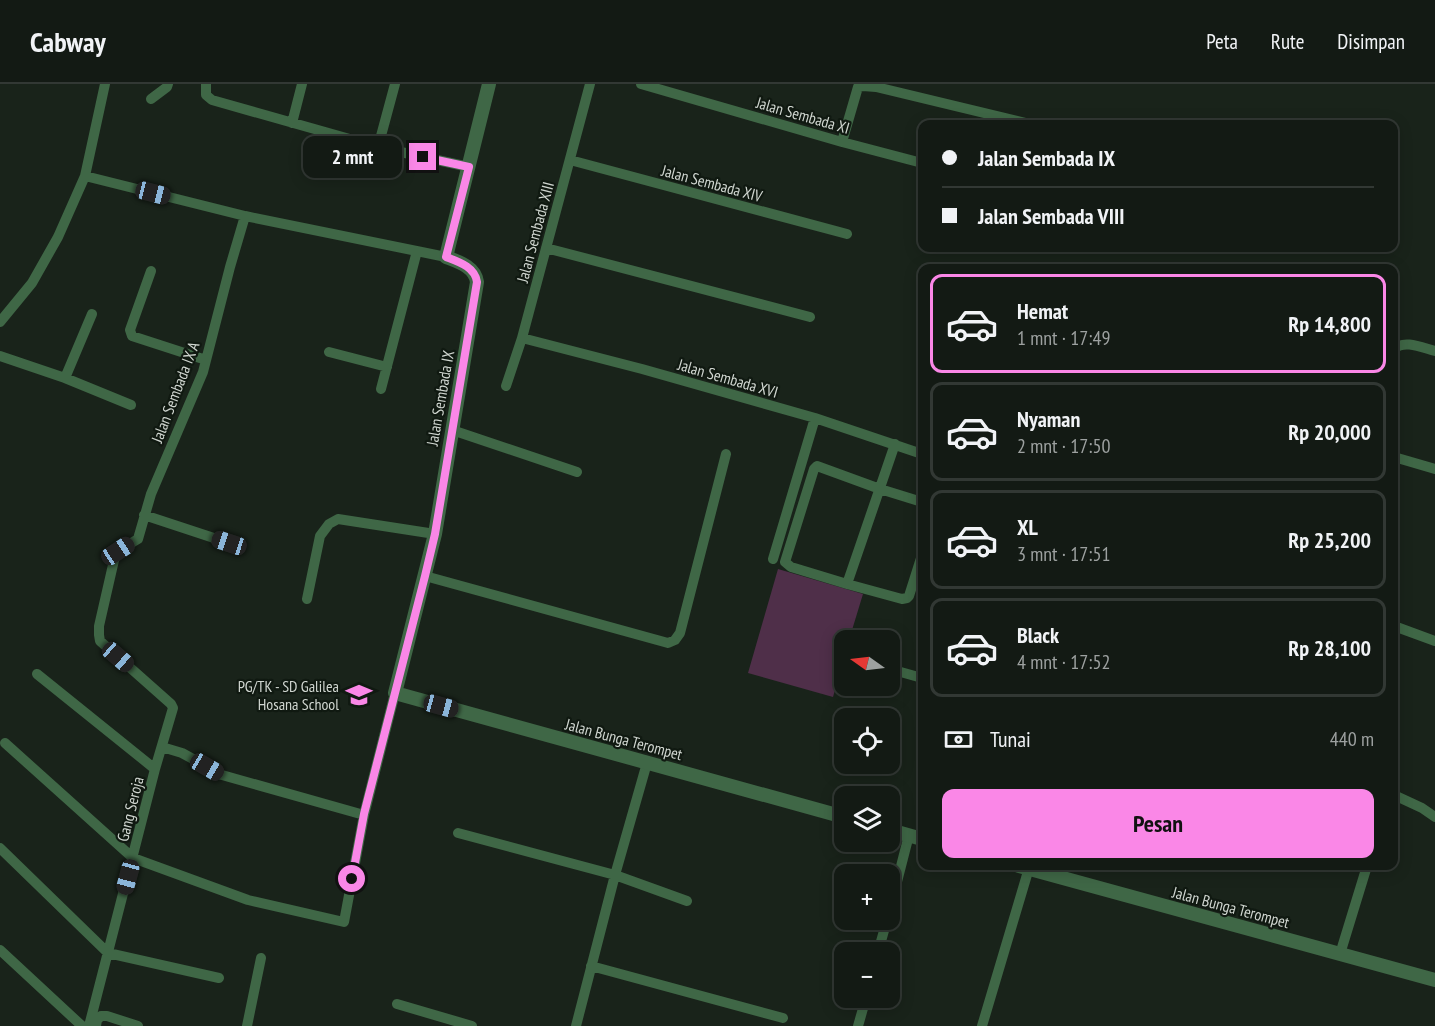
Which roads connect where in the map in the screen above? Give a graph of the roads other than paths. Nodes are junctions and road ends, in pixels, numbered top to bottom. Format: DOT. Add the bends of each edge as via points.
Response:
graph roads {
  1 [pos="105,84"];
  2 [pos="168,84"];
  3 [pos="302,84"];
  4 [pos="395,84"];
  5 [pos="489,84"];
  6 [pos="590,84"];
  7 [pos="641,84"];
  8 [pos="206,85"];
  9 [pos="151,99"];
  10 [pos="1013,120"];
  11 [pos="292,123"];
  12 [pos="843,142"];
  13 [pos="378,147"];
  14 [pos="570,160"];
  15 [pos="918,162"];
  16 [pos="469,167"];
  17 [pos="85,176"];
  18 [pos="245,216"];
  19 [pos="847,234"];
  20 [pos="546,248"];
  21 [pos="417,251"];
  22 [pos="446,257"];
  23 [pos="151,271"];
  24 [pos="92,314"];
  25 [pos="810,317"];
  26 [pos="0,322"];
  27 [pos="522,338"];
  28 [pos="1398,345"];
  29 [pos="1435,351"];
  30 [pos="329,352"];
  31 [pos="0,356"];
  32 [pos="206,360"];
  33 [pos="387,367"];
  34 [pos="65,378"];
  35 [pos="506,386"];
  36 [pos="381,389"];
  37 [pos="131,405"];
  38 [pos="815,418"];
  39 [pos="452,430"];
  40 [pos="895,444"];
  41 [pos="918,453"];
  42 [pos="726,454"];
  43 [pos="1398,458"];
  44 [pos="1435,469"];
  45 [pos="577,472"];
  46 [pos="879,489"];
  47 [pos="918,501"];
  48 [pos="144,515"];
  49 [pos="435,534"];
  50 [pos="229,543"];
  51 [pos="773,559"];
  52 [pos="918,568"];
  53 [pos="425,576"];
  54 [pos="847,584"];
  55 [pos="307,599"];
  56 [pos="1398,627"];
  57 [pos="1435,641"];
  58 [pos="900,672"];
  59 [pos="37,674"];
  60 [pos="918,677"];
  61 [pos="395,693"];
  62 [pos="171,704"];
  63 [pos="5,743"];
  64 [pos="162,747"];
  65 [pos="647,763"];
  66 [pos="155,769"];
  67 [pos="1398,797"];
  68 [pos="364,814"];
  69 [pos="834,814"];
  70 [pos="1435,817"];
  71 [pos="459,833"];
  72 [pos="900,833"];
  73 [pos="916,837"];
  74 [pos="0,849"];
  75 [pos="133,858"];
  76 [pos="1023,870"];
  77 [pos="1050,870"];
  78 [pos="1366,870"];
  79 [pos="615,875"];
  80 [pos="900,881"];
  81 [pos="687,901"];
  82 [pos="0,950"];
  83 [pos="108,953"];
  84 [pos="1340,954"];
  85 [pos="261,958"];
  86 [pos="591,966"];
  87 [pos="219,978"];
  88 [pos="1435,980"];
  89 [pos="397,1004"];
  90 [pos="863,1008"];
  91 [pos="783,1018"];
  92 [pos="82,1026"];
  93 [pos="89,1026"];
  94 [pos="96,1026"];
  95 [pos="138,1026"];
  96 [pos="247,1026"];
  97 [pos="472,1026"];
  98 [pos="576,1026"];
  99 [pos="858,1026"];
  100 [pos="982,1026"];
  1 -- 17 [label="street"];
  2 -- 9 [label="street"];
  3 -- 11 [label="street"];
  4 -- 13 [label="street"];
  5 -- 16 [label="street"];
  6 -- 14 [label="street, Jalan Sembada XIII"];
  7 -- 12 [label="street, Jalan Sembada XI"];
  8 -- 11 [label="street" via="206,95 212,100"];
  10 -- 12 [label="street" via="863,86 858,87"];
  11 -- 13 [label="street"];
  12 -- 15 [label="street, Jalan Sembada XI"];
  13 -- 16 [label="street"];
  14 -- 19 [label="street, Jalan Sembada XIV"];
  14 -- 20 [label="street, Jalan Sembada XIII"];
  16 -- 22 [label="street"];
  17 -- 18 [label="street, Jalan Sembada IX"];
  17 -- 26 [label="street" via="32,283"];
  18 -- 21 [label="street, Jalan Sembada IX"];
  18 -- 32 [label="street, Jalan Sembada IX A"];
  20 -- 25 [label="street"];
  20 -- 27 [label="street, Jalan Sembada XIII"];
  21 -- 22 [label="street, Jalan Sembada IX"];
  21 -- 33 [label="street"];
  22 -- 39 [label="street, Jalan Sembada IX" via="473,272 477,282"];
  23 -- 32 [label="street" via="130,333"];
  24 -- 34 [label="street"];
  27 -- 35 [label="street, Jalan Sembada XIII"];
  27 -- 38 [label="street, Jalan Sembada XVI"];
  28 -- 29 [label="street"];
  30 -- 33 [label="street"];
  31 -- 34 [label="street"];
  32 -- 48 [label="street, Jalan Sembada IX A"];
  33 -- 36 [label="street"];
  34 -- 37 [label="street"];
  38 -- 40 [label="street, Jalan Sembada XVI"];
  38 -- 51 [label="street"];
  39 -- 45 [label="street"];
  39 -- 49 [label="street, Jalan Sembada IX"];
  40 -- 41 [label="street, Jalan Sembada XVI"];
  40 -- 46 [label="street"];
  42 -- 53 [label="street" via="680,633 668,643"];
  43 -- 44 [label="street"];
  46 -- 47 [label="street"];
  46 -- 54 [label="street"];
  46 -- 54 [label="street" via="822,467 814,469 785,562"];
  48 -- 50 [label="street"];
  48 -- 62 [label="street, Jalan Sembada IX A" via="138,538 115,556 99,635 100,641"];
  49 -- 53 [label="street, Jalan Sembada IX"];
  49 -- 55 [label="street" via="338,519 320,536"];
  52 -- 54 [label="street" via="909,596 902,599"];
  53 -- 61 [label="street, Jalan Sembada IX"];
  56 -- 57 [label="street"];
  58 -- 60 [label="street"];
  59 -- 66 [label="street"];
  61 -- 65 [label="street, Jalan Bunga Terompet"];
  61 -- 68 [label="street, Jalan Sembada IX"];
  62 -- 64 [label="street, Gang Seroja" via="173,712"];
  63 -- 75 [label="street"];
  64 -- 66 [label="street, Gang Seroja"];
  64 -- 68 [label="street" via="182,753 222,775"];
  65 -- 69 [label="street, Jalan Bunga Terompet"];
  65 -- 79 [label="street"];
  66 -- 75 [label="street, Gang Seroja"];
  67 -- 70 [label="street"];
  68 -- 75 [label="street, Jalan Sembada IX" via="344,922 248,900"];
  71 -- 79 [label="street"];
  72 -- 73 [label="street"];
  73 -- 80 [label="street"];
  74 -- 83 [label="street"];
  75 -- 83 [label="street, Gang Seroja"];
  76 -- 100 [label="street"];
  77 -- 84 [label="street, Jalan Bunga Terompet"];
  78 -- 84 [label="street"];
  79 -- 81 [label="street"];
  79 -- 86 [label="street"];
  82 -- 92 [label="street"];
  83 -- 87 [label="street"];
  83 -- 93 [label="street, Gang Seroja"];
  84 -- 88 [label="street, Jalan Bunga Terompet"];
  85 -- 96 [label="street"];
  86 -- 91 [label="street"];
  86 -- 98 [label="street"];
  89 -- 97 [label="street"];
  90 -- 99 [label="street"];
  94 -- 95 [label="street" via="101,1016 107,1016"];
}
